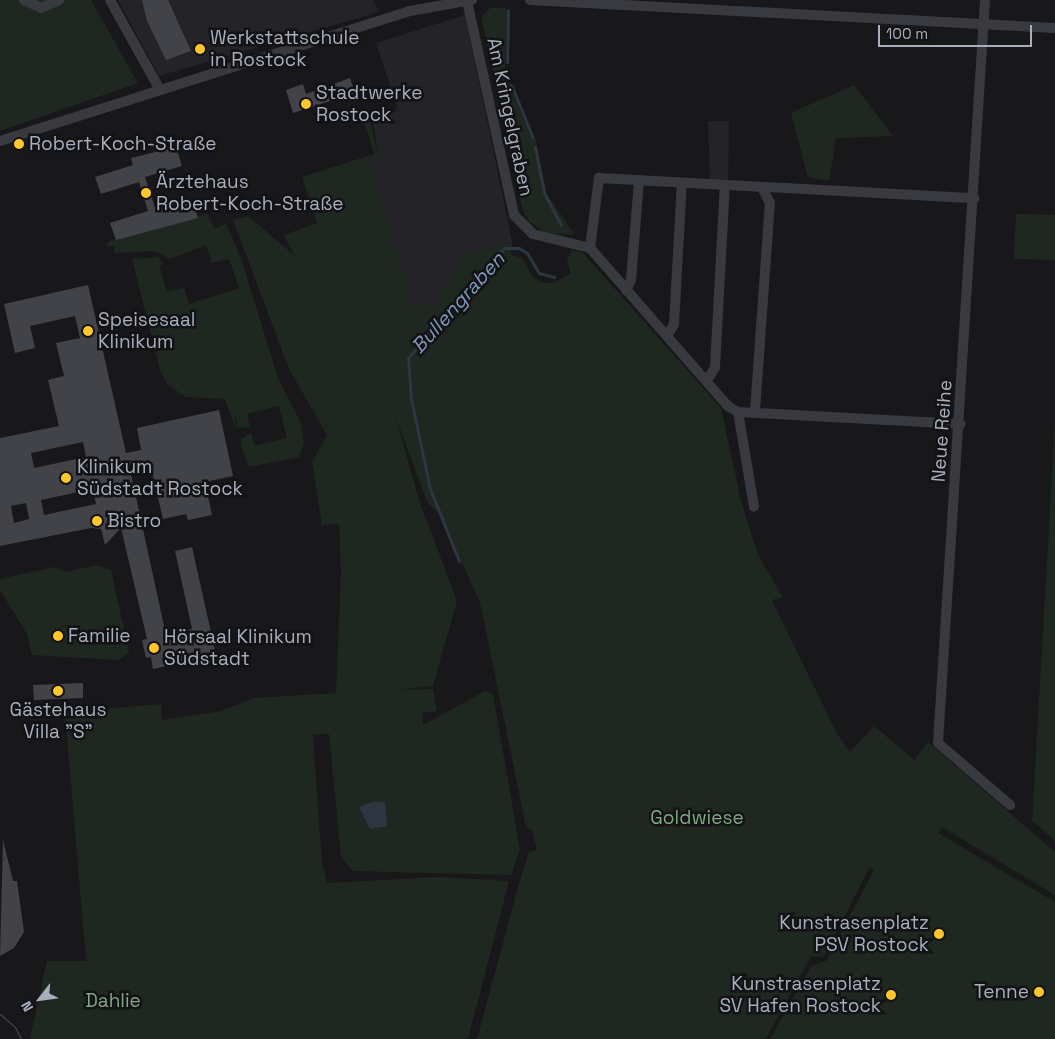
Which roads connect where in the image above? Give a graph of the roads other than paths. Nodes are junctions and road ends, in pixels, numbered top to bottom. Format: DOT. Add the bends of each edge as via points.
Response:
graph roads {
  1 [pos="24,0"];
  2 [pos="59,0"];
  3 [pos="110,0"];
  4 [pos="473,0"];
  5 [pos="530,0"];
  6 [pos="986,0"];
  7 [pos="467,1"];
  8 [pos="985,25"];
  9 [pos="1055,28"];
  10 [pos="160,90"];
  11 [pos="0,142"];
  12 [pos="639,180"];
  13 [pos="682,183"];
  14 [pos="725,185"];
  15 [pos="762,187"];
  16 [pos="974,198"];
  17 [pos="590,248"];
  18 [pos="626,290"];
  19 [pos="667,336"];
  20 [pos="707,381"];
  21 [pos="756,410"];
  22 [pos="738,412"];
  23 [pos="961,424"];
  24 [pos="754,507"];
  25 [pos="1010,805"];
  1 -- 2 [label="street" via="41,8"];
  3 -- 10 [label="street"];
  4 -- 7 [label="street"];
  5 -- 8 [label="street"];
  6 -- 8 [label="street, Neue Reihe"];
  7 -- 10 [label="street" via="410,11"];
  7 -- 17 [label="street, Am Kringelgraben" via="514,215 533,234"];
  8 -- 9 [label="street"];
  8 -- 16 [label="street, Neue Reihe"];
  10 -- 11 [label="street"];
  12 -- 13 [label="street"];
  12 -- 17 [label="street" via="608,178 596,182"];
  12 -- 18 [label="street" via="631,280"];
  13 -- 14 [label="street"];
  13 -- 19 [label="street" via="674,324"];
  14 -- 15 [label="street"];
  14 -- 20 [label="street" via="715,367"];
  15 -- 16 [label="street"];
  15 -- 21 [label="street" via="770,202"];
  16 -- 23 [label="street, Neue Reihe"];
  17 -- 18 [label="street"];
  18 -- 19 [label="street"];
  19 -- 20 [label="street"];
  20 -- 22 [label="street"];
  21 -- 22 [label="street"];
  21 -- 23 [label="street"];
  22 -- 24 [label="street"];
  23 -- 25 [label="street, Neue Reihe" via="938,743"];
}
